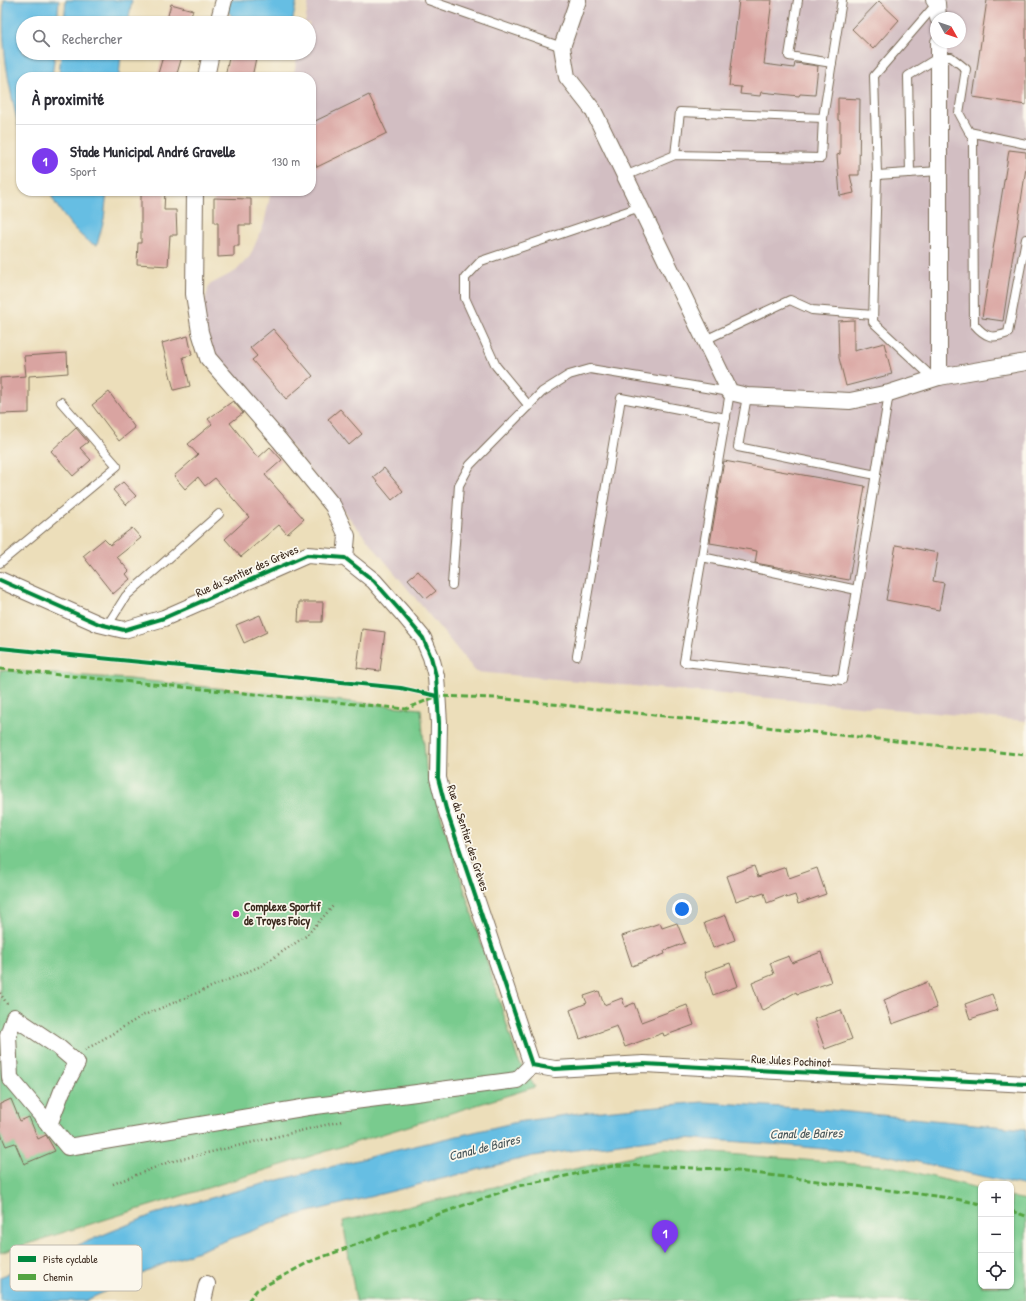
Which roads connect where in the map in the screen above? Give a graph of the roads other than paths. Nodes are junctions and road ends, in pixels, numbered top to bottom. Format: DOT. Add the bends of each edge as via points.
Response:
graph roads {
  1 [pos="224,0"];
  2 [pos="428,0"];
  3 [pos="578,0"];
  4 [pos="798,0"];
  5 [pos="842,0"];
  6 [pos="936,7"];
  7 [pos="220,16"];
  8 [pos="562,47"];
  9 [pos="939,49"];
  10 [pos="210,60"];
  11 [pos="832,63"];
  12 [pos="207,72"];
  13 [pos="823,118"];
  14 [pos="969,132"];
  15 [pos="1026,144"];
  16 [pos="675,155"];
  17 [pos="940,171"];
  18 [pos="910,173"];
  19 [pos="877,175"];
  20 [pos="625,176"];
  21 [pos="195,196"];
  22 [pos="640,207"];
  23 [pos="1026,238"];
  24 [pos="873,315"];
  25 [pos="705,340"];
  26 [pos="1026,362"];
  27 [pos="936,378"];
  28 [pos="730,392"];
  29 [pos="889,393"];
  30 [pos="747,396"];
  31 [pos="61,402"];
  32 [pos="529,406"];
  33 [pos="726,418"];
  34 [pos="876,475"];
  35 [pos="219,514"];
  36 [pos="702,557"];
  37 [pos="345,558"];
  38 [pos="0,563"];
  39 [pos="0,580"];
  40 [pos="452,585"];
  41 [pos="857,590"];
  42 [pos="107,626"];
  43 [pos="577,656"];
  44 [pos="532,1065"];
  45 [pos="1026,1084"];
  46 [pos="49,1125"];
  47 [pos="207,1284"];
  48 [pos="203,1301"];
  1 -- 7 [label="street"];
  2 -- 8 [label="lane"];
  3 -- 8 [label="street"];
  4 -- 11 [label="lane" via="789,56"];
  5 -- 11 [label="lane"];
  6 -- 19 [label="lane" via="874,76"];
  8 -- 20 [label="street" via="567,77 593,110"];
  9 -- 14 [label="lane" via="966,69 959,113"];
  9 -- 17 [label="street"];
  9 -- 18 [label="lane" via="908,76"];
  10 -- 12 [label="street"];
  11 -- 13 [label="lane"];
  13 -- 16 [label="lane" via="820,158"];
  13 -- 16 [label="lane" via="680,112"];
  14 -- 15 [label="lane"];
  14 -- 23 [label="lane" via="973,139 974,324 982,333 995,338 1008,333"];
  16 -- 20 [label="lane"];
  17 -- 18 [label="lane"];
  17 -- 27 [label="street"];
  18 -- 19 [label="lane"];
  19 -- 24 [label="lane"];
  20 -- 22 [label="street"];
  21 -- 37 [label="street" via="194,294 200,332 208,358 333,506 347,536"];
  22 -- 25 [label="street"];
  22 -- 32 [label="lane" via="481,261 465,278 465,298 496,366"];
  24 -- 25 [label="lane" via="812,310 790,300"];
  24 -- 27 [label="lane" via="873,322"];
  25 -- 28 [label="street"];
  26 -- 27 [label="street"];
  27 -- 29 [label="street"];
  28 -- 30 [label="street"];
  28 -- 32 [label="lane" via="590,369 569,375 542,392"];
  28 -- 33 [label="lane"];
  29 -- 30 [label="street" via="850,401"];
  29 -- 34 [label="lane"];
  30 -- 34 [label="lane" via="738,447"];
  31 -- 38 [label="lane" via="117,466"];
  32 -- 40 [label="lane" via="470,465 459,484"];
  33 -- 36 [label="lane"];
  33 -- 43 [label="lane" via="621,398"];
  34 -- 41 [label="lane"];
  35 -- 42 [label="lane" via="126,596"];
  36 -- 41 [label="lane"];
  36 -- 41 [label="lane" via="684,662 842,680"];
  37 -- 42 [label="street, Rue du Sentier des Grèves" via="307,555 164,618 124,630"];
  37 -- 44 [label="street, Rue du Sentier des Grèves" via="374,581 403,614 423,638 431,657 436,676 439,723 438,778 446,809"];
  39 -- 42 [label="street, Rue du Sentier des Grèves"];
  44 -- 45 [label="street, Rue Jules Pochinot" via="555,1069 644,1064"];
  44 -- 46 [label="street" via="517,1080 308,1107 68,1147"];
  46 -- 46 [label="street" via="10,1078 8,1035 14,1017 77,1063 62,1091"];
  47 -- 48 [label="street"];
}
